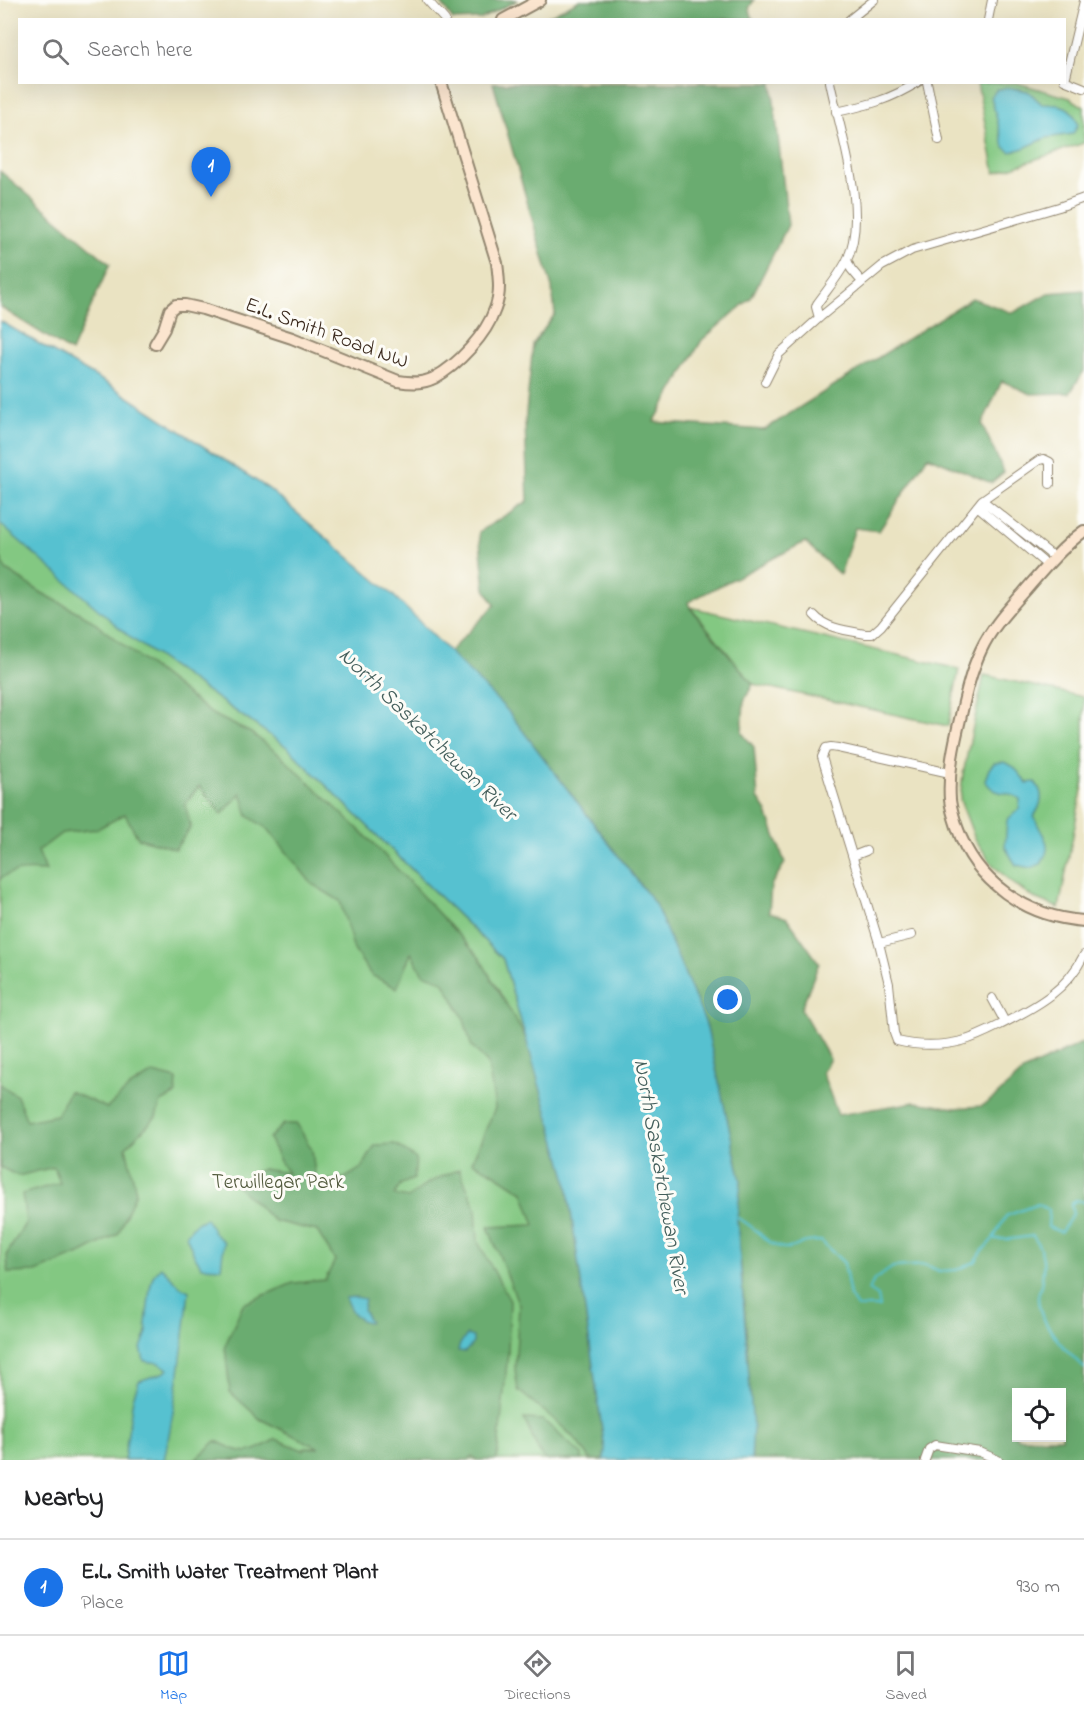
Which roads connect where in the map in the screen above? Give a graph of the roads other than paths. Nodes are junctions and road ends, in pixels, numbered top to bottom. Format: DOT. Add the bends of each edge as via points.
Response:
graph roads {
  1 [pos="427,0"];
  2 [pos="540,0"];
  3 [pos="874,0"];
  4 [pos="992,0"];
  5 [pos="1084,1"];
  6 [pos="443,18"];
  7 [pos="507,18"];
  8 [pos="852,18"];
  9 [pos="988,18"];
  10 [pos="1066,76"];
  11 [pos="1066,80"];
  12 [pos="442,84"];
  13 [pos="830,84"];
  14 [pos="914,84"];
  15 [pos="927,84"];
  16 [pos="1084,88"];
  17 [pos="836,111"];
  18 [pos="939,140"];
  19 [pos="1084,198"];
  20 [pos="847,261"];
  21 [pos="862,282"];
  22 [pos="819,318"];
  23 [pos="155,344"];
  24 [pos="765,382"];
  25 [pos="1050,484"];
  26 [pos="980,503"];
  27 [pos="1084,531"];
  28 [pos="1051,561"];
  29 [pos="814,615"];
  30 [pos="950,773"];
  31 [pos="866,851"];
  32 [pos="853,856"];
  33 [pos="1084,921"];
  34 [pos="912,935"];
  35 [pos="879,943"];
  36 [pos="1084,955"];
  37 [pos="992,998"];
  38 [pos="1005,1022"];
  39 [pos="925,1460"];
  40 [pos="998,1460"];
  1 -- 6 [label="street"];
  2 -- 7 [label="street"];
  3 -- 8 [label="street"];
  4 -- 9 [label="street"];
  5 -- 10 [label="street"];
  11 -- 16 [label="street"];
  12 -- 23 [label="street, E.L. Smith Road NW" via="498,263 500,292 495,311 476,343 454,363 433,378 412,384 398,381 292,338 185,304 170,310"];
  13 -- 17 [label="street"];
  14 -- 17 [label="street" via="888,99"];
  15 -- 18 [label="street"];
  17 -- 20 [label="street" via="854,198 854,232"];
  19 -- 21 [label="street" via="912,250"];
  20 -- 21 [label="street"];
  20 -- 22 [label="street" via="817,304"];
  21 -- 22 [label="street"];
  22 -- 24 [label="street" via="779,354"];
  25 -- 26 [label="street" via="1050,462 1039,460"];
  26 -- 28 [label="street"];
  26 -- 29 [label="street" via="876,632 866,634 826,625"];
  27 -- 28 [label="street"];
  28 -- 30 [label="street" via="998,622 981,649 969,679"];
  30 -- 32 [label="street" via="826,748 823,763"];
  30 -- 33 [label="street" via="950,803 961,837 969,855 994,885 1027,906"];
  31 -- 32 [label="street"];
  32 -- 35 [label="street"];
  34 -- 35 [label="street"];
  35 -- 38 [label="street" via="897,1041 946,1044 973,1038"];
  36 -- 38 [label="street" via="1052,996"];
  37 -- 38 [label="street"];
  39 -- 40 [label="street" via="928,1449 934,1445 980,1452"];
}
